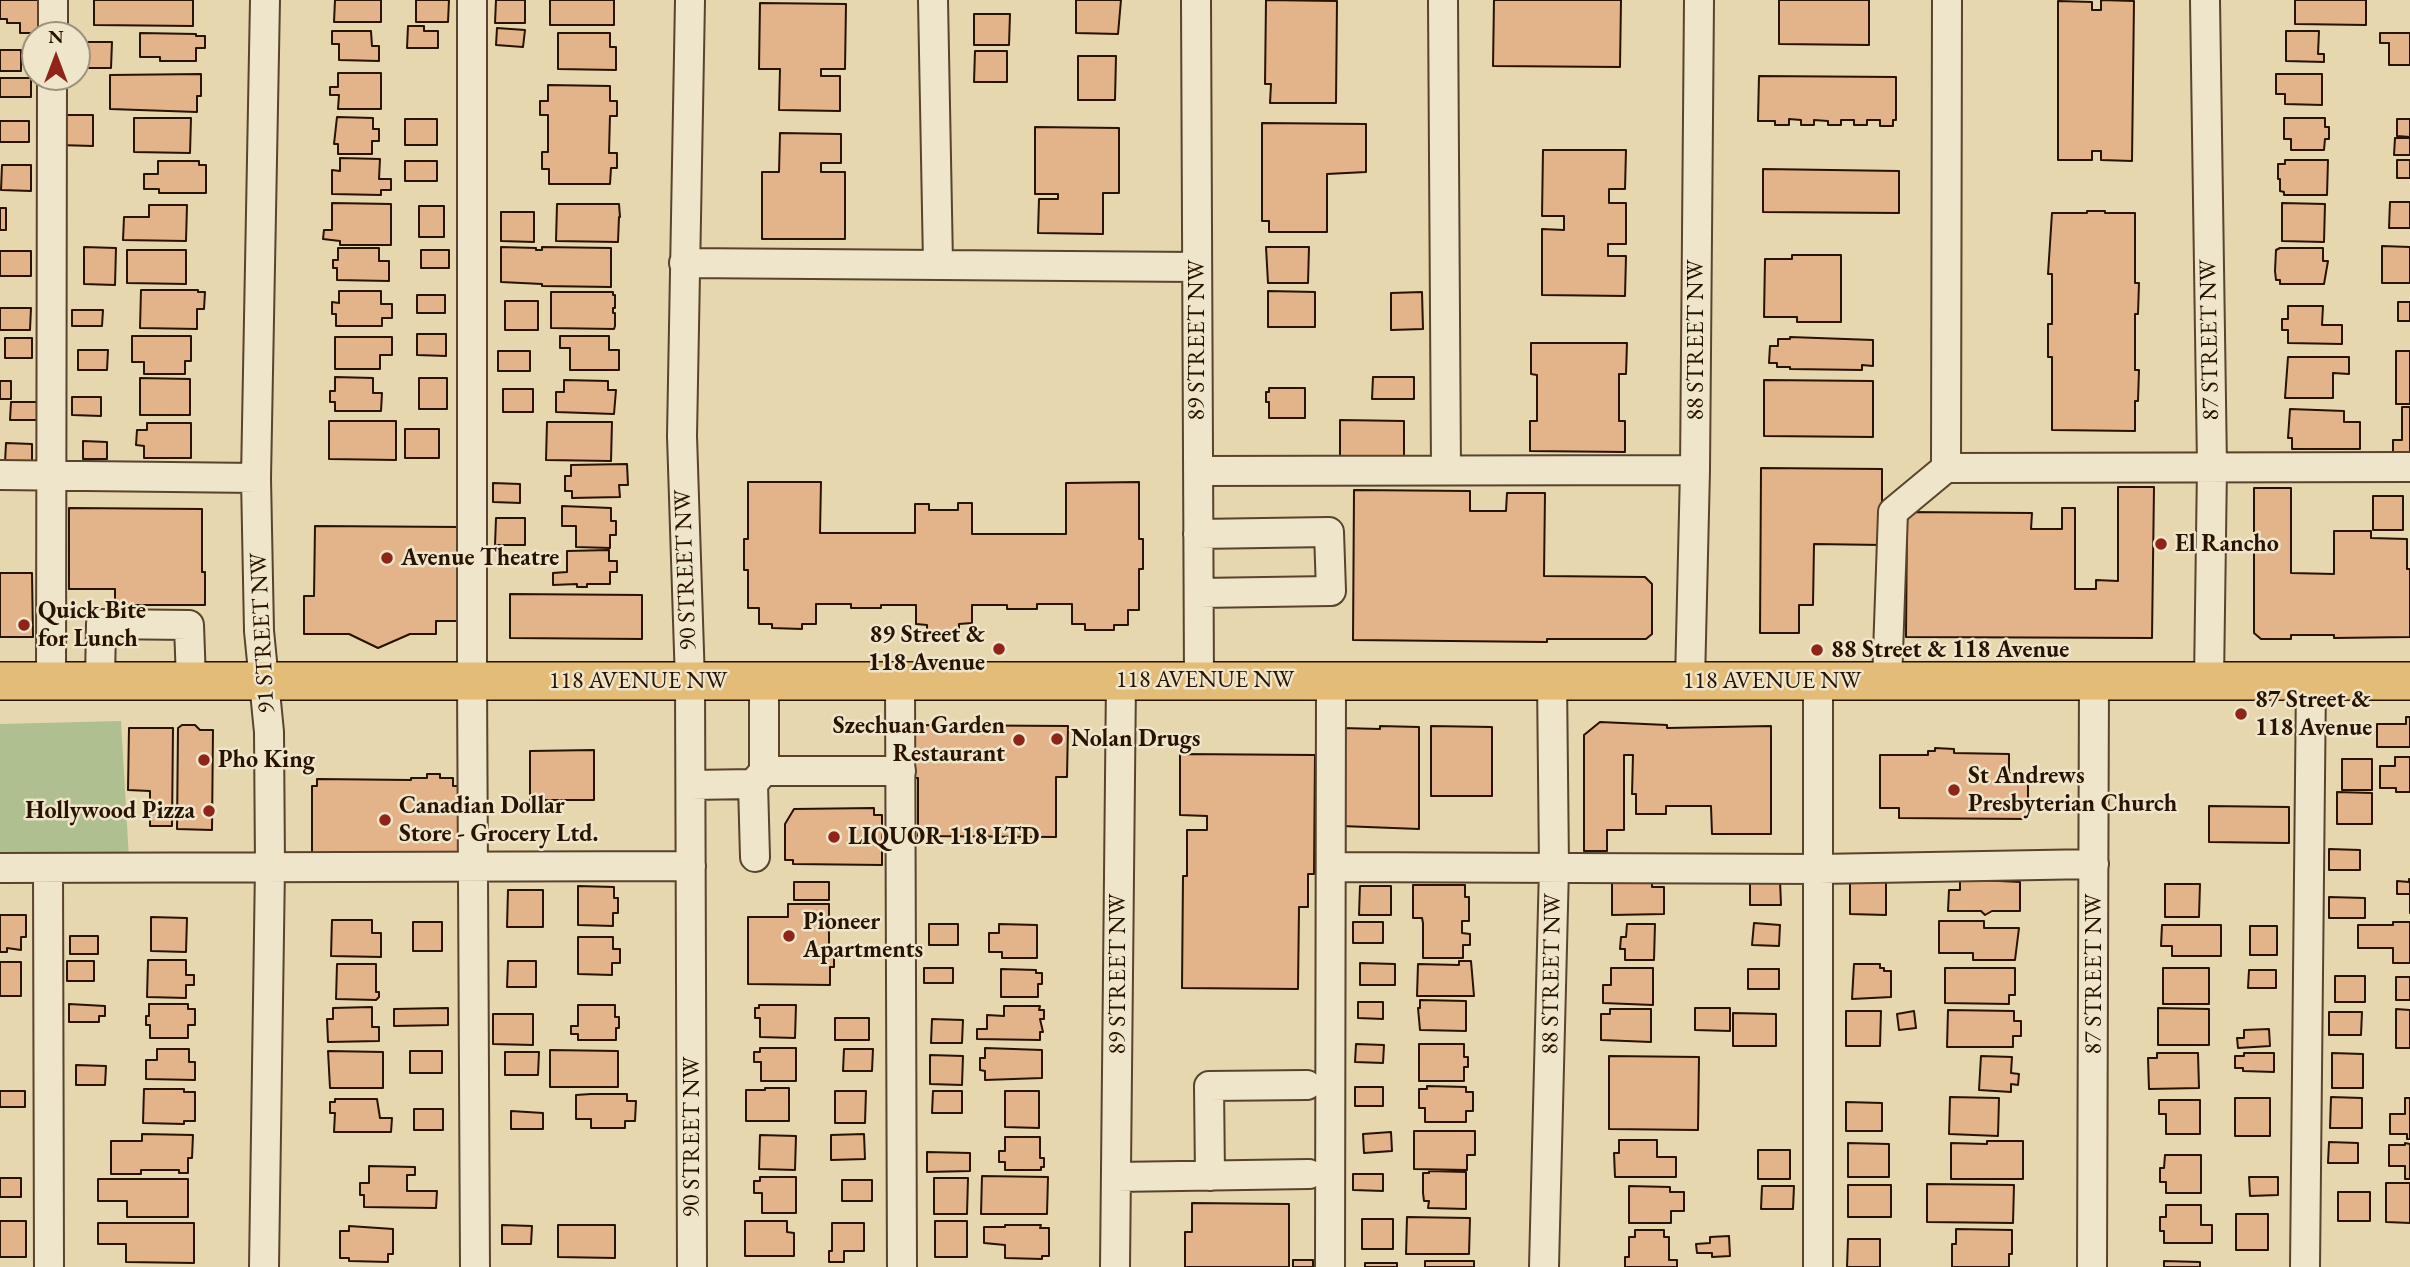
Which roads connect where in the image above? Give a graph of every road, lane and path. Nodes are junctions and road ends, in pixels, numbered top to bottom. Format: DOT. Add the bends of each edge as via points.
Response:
graph roads {
  1 [pos="53,0"];
  2 [pos="265,0"];
  3 [pos="472,0"];
  4 [pos="690,0"];
  5 [pos="933,0"];
  6 [pos="1196,0"];
  7 [pos="1443,0"];
  8 [pos="1699,0"];
  9 [pos="1947,0"];
  10 [pos="2205,0"];
  11 [pos="53,21"];
  12 [pos="52,91"];
  13 [pos="684,263"];
  14 [pos="938,263"];
  15 [pos="1196,267"];
  16 [pos="2212,466"];
  17 [pos="2410,467"];
  18 [pos="1947,468"];
  19 [pos="1695,470"];
  20 [pos="1198,471"];
  21 [pos="1446,471"];
  22 [pos="0,475"];
  23 [pos="50,475"];
  24 [pos="256,478"];
  25 [pos="1198,534"];
  26 [pos="1199,593"];
  27 [pos="1121,680"];
  28 [pos="1199,680"];
  29 [pos="1331,680"];
  30 [pos="1552,680"];
  31 [pos="0,681"];
  32 [pos="51,681"];
  33 [pos="100,681"];
  34 [pos="191,681"];
  35 [pos="265,681"];
  36 [pos="472,681"];
  37 [pos="900,681"];
  38 [pos="1690,681"];
  39 [pos="1818,681"];
  40 [pos="1888,681"];
  41 [pos="2094,681"];
  42 [pos="2209,681"];
  43 [pos="2311,681"];
  44 [pos="2410,681"];
  45 [pos="690,682"];
  46 [pos="764,682"];
  47 [pos="901,771"];
  48 [pos="759,777"];
  49 [pos="691,785"];
  50 [pos="755,857"];
  51 [pos="2094,864"];
  52 [pos="691,866"];
  53 [pos="270,867"];
  54 [pos="474,867"];
  55 [pos="1331,867"];
  56 [pos="1555,867"];
  57 [pos="0,868"];
  58 [pos="48,868"];
  59 [pos="1819,869"];
  60 [pos="1307,1085"];
  61 [pos="1309,1174"];
  62 [pos="1210,1175"];
  63 [pos="1116,1177"];
  64 [pos="49,1267"];
  65 [pos="264,1267"];
  66 [pos="475,1267"];
  67 [pos="692,1267"];
  68 [pos="902,1267"];
  69 [pos="1115,1267"];
  70 [pos="1331,1267"];
  71 [pos="1544,1267"];
  72 [pos="1818,1267"];
  73 [pos="2092,1267"];
  74 [pos="2305,1267"];
  1 -- 11 [label="street"];
  2 -- 24 [label="street, 91 STREET NW"];
  3 -- 36 [label="street"];
  4 -- 13 [label="street, 90 STREET NW"];
  5 -- 14 [label="street"];
  6 -- 15 [label="street, 89 STREET NW"];
  7 -- 21 [label="street"];
  8 -- 19 [label="street, 88 STREET NW"];
  9 -- 18 [label="street"];
  10 -- 16 [label="street, 87 STREET NW"];
  12 -- 23 [label="street"];
  13 -- 14 [label="street"];
  13 -- 45 [label="street, 90 STREET NW" via="682,436"];
  14 -- 15 [label="street"];
  15 -- 20 [label="street, 89 STREET NW"];
  16 -- 17 [label="street"];
  16 -- 18 [label="street"];
  16 -- 42 [label="street, 87 STREET NW"];
  18 -- 40 [label="street" via="1893,512"];
  19 -- 21 [label="street"];
  19 -- 38 [label="street, 88 STREET NW"];
  20 -- 21 [label="street"];
  20 -- 25 [label="street, 89 STREET NW"];
  22 -- 23 [label="street"];
  23 -- 24 [label="street"];
  23 -- 32 [label="street"];
  24 -- 35 [label="street, 91 STREET NW" via="259,631"];
  25 -- 26 [label="street, 89 STREET NW"];
  25 -- 26 [label="street" via="1329,532 1331,591"];
  26 -- 28 [label="street, 89 STREET NW"];
  27 -- 28 [label="main road, 118 AVENUE NW"];
  27 -- 37 [label="main road, 118 AVENUE NW"];
  27 -- 63 [label="street, 89 STREET NW"];
  28 -- 29 [label="main road, 118 AVENUE NW"];
  29 -- 30 [label="main road, 118 AVENUE NW"];
  29 -- 55 [label="street"];
  30 -- 38 [label="main road, 118 AVENUE NW"];
  30 -- 56 [label="street, 88 STREET NW"];
  31 -- 32 [label="main road, 118 AVENUE NW"];
  32 -- 33 [label="main road, 118 AVENUE NW"];
  33 -- 34 [label="main road, 118 AVENUE NW"];
  33 -- 34 [label="street" via="101,624 189,625"];
  34 -- 35 [label="main road, 118 AVENUE NW"];
  35 -- 36 [label="main road, 118 AVENUE NW"];
  35 -- 53 [label="street, 91 STREET NW"];
  36 -- 45 [label="main road, 118 AVENUE NW"];
  36 -- 54 [label="street"];
  37 -- 46 [label="main road, 118 AVENUE NW"];
  37 -- 47 [label="street"];
  38 -- 39 [label="main road, 118 AVENUE NW"];
  39 -- 40 [label="main road, 118 AVENUE NW"];
  39 -- 59 [label="street"];
  40 -- 41 [label="main road, 118 AVENUE NW"];
  41 -- 42 [label="main road, 118 AVENUE NW"];
  41 -- 51 [label="street, 87 STREET NW"];
  42 -- 43 [label="main road, 118 AVENUE NW"];
  43 -- 44 [label="main road, 118 AVENUE NW"];
  43 -- 74 [label="street"];
  45 -- 46 [label="main road, 118 AVENUE NW"];
  45 -- 49 [label="street, 90 STREET NW"];
  46 -- 48 [label="street"];
  47 -- 48 [label="street"];
  47 -- 68 [label="street"];
  48 -- 49 [label="street"];
  48 -- 50 [label="street"];
  49 -- 52 [label="street, 90 STREET NW"];
  51 -- 59 [label="street"];
  51 -- 73 [label="street, 87 STREET NW"];
  52 -- 54 [label="street"];
  52 -- 67 [label="street, 90 STREET NW"];
  53 -- 54 [label="street"];
  53 -- 58 [label="street"];
  53 -- 65 [label="street, 91 STREET NW"];
  54 -- 66 [label="street"];
  55 -- 56 [label="street"];
  55 -- 70 [label="street"];
  56 -- 59 [label="street"];
  56 -- 71 [label="street, 88 STREET NW"];
  57 -- 58 [label="street"];
  58 -- 64 [label="street"];
  59 -- 72 [label="street"];
  60 -- 62 [label="street" via="1209,1086"];
  61 -- 62 [label="street"];
  62 -- 63 [label="street"];
  63 -- 69 [label="street, 89 STREET NW"];
}
